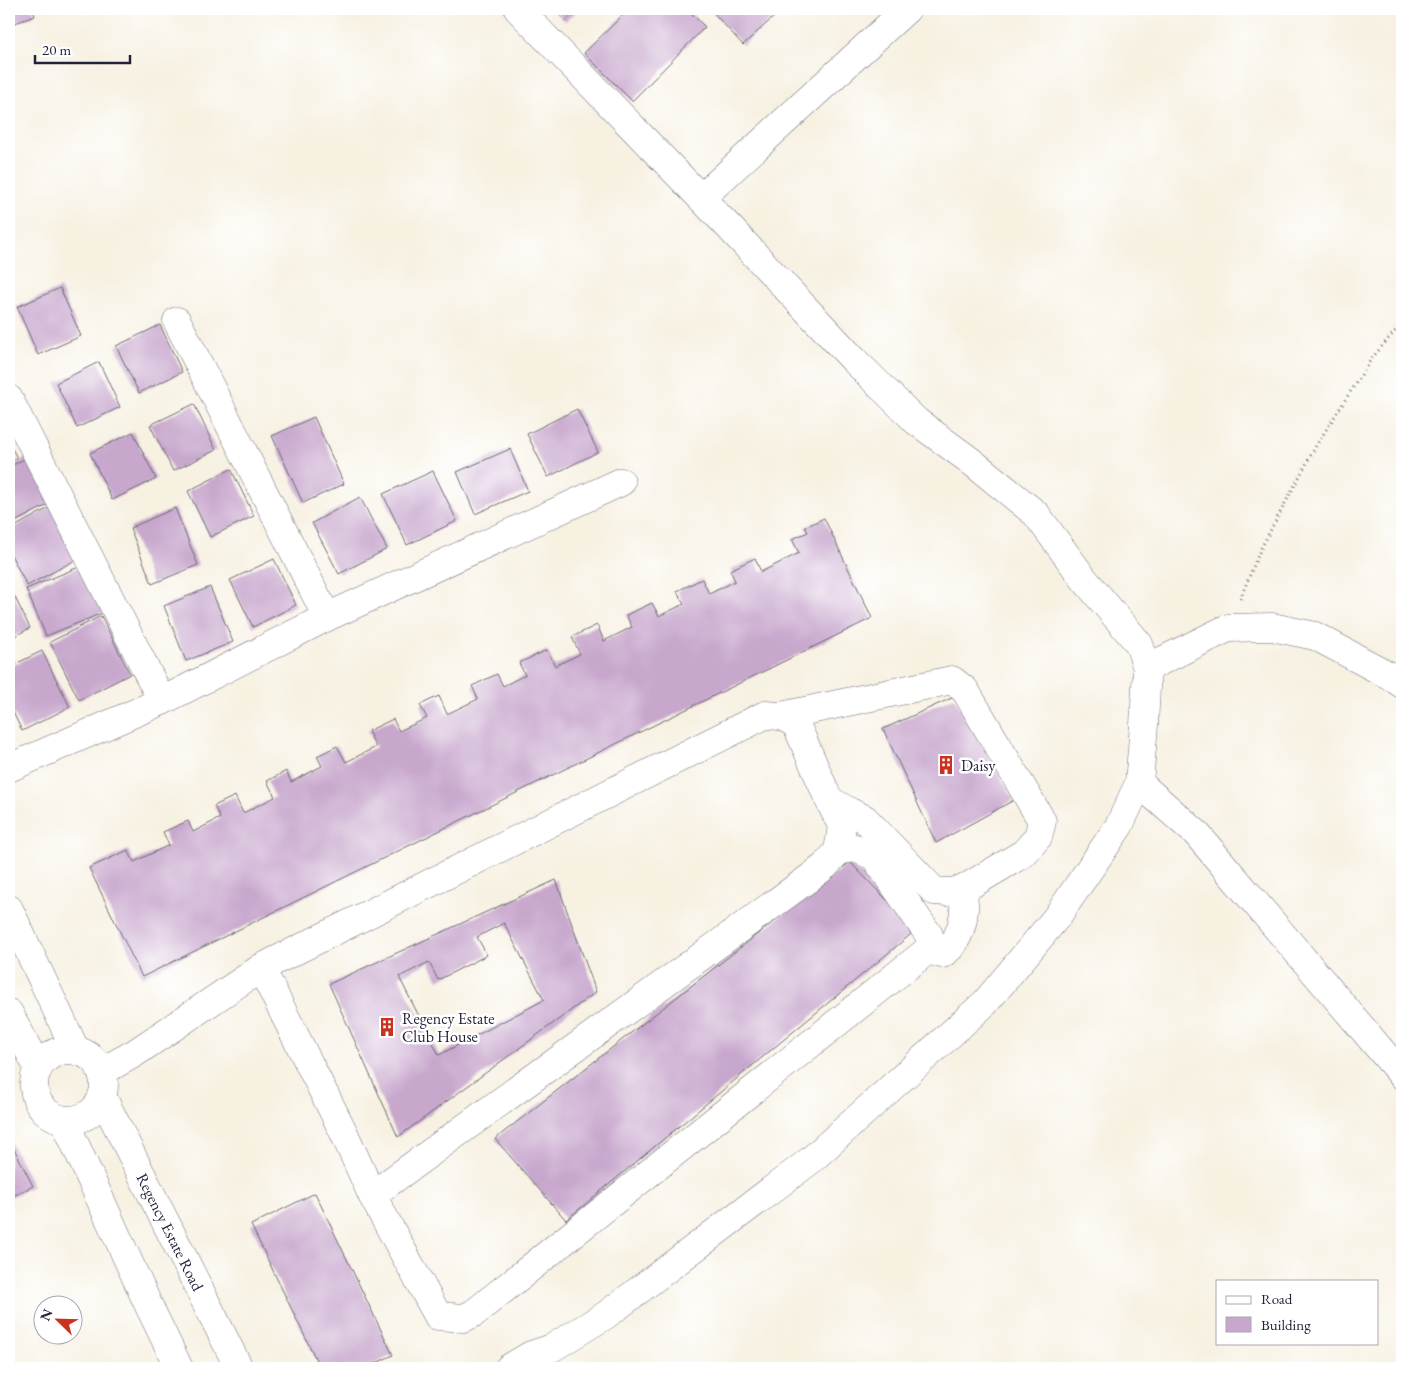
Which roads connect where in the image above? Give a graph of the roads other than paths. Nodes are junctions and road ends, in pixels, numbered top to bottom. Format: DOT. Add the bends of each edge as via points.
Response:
graph roads {
  1 [pos="518,9"];
  2 [pos="907,9"];
  3 [pos="701,198"];
  4 [pos="177,320"];
  5 [pos="9,399"];
  6 [pos="621,482"];
  7 [pos="327,617"];
  8 [pos="1146,668"];
  9 [pos="1402,684"];
  10 [pos="162,701"];
  11 [pos="781,716"];
  12 [pos="9,768"];
  13 [pos="1139,783"];
  14 [pos="829,800"];
  15 [pos="838,851"];
  16 [pos="962,890"];
  17 [pos="9,908"];
  18 [pos="928,950"];
  19 [pos="261,968"];
  20 [pos="9,1012"];
  21 [pos="76,1051"];
  22 [pos="38,1068"];
  23 [pos="1402,1075"];
  24 [pos="101,1084"];
  25 [pos="64,1120"];
  26 [pos="372,1195"];
  27 [pos="526,1364"];
  28 [pos="180,1368"];
  29 [pos="239,1368"];
  1 -- 3 [label="street"];
  2 -- 3 [label="street"];
  3 -- 8 [label="street" via="916,421 1036,514 1084,579 1139,644"];
  4 -- 7 [label="street"];
  5 -- 10 [label="street"];
  6 -- 7 [label="street"];
  7 -- 10 [label="street"];
  8 -- 9 [label="street" via="1228,628 1272,627 1315,636"];
  8 -- 13 [label="street"];
  10 -- 12 [label="street"];
  11 -- 14 [label="street" via="796,724"];
  11 -- 16 [label="street" via="952,680 965,690 1042,821 1038,837 1024,853"];
  11 -- 19 [label="street" via="765,715"];
  13 -- 23 [label="street" via="1196,833"];
  13 -- 27 [label="street" via="1119,826 1056,918 985,1003 811,1160 606,1315"];
  14 -- 15 [label="street" via="842,826"];
  14 -- 16 [label="street" via="865,819 934,891"];
  15 -- 18 [label="street" via="856,848 874,856 929,935 931,943"];
  15 -- 26 [label="street" via="808,879"];
  16 -- 18 [label="street" via="964,908 956,938 947,952 942,954"];
  17 -- 21 [label="street"];
  18 -- 26 [label="street" via="464,1318 438,1316"];
  19 -- 24 [label="street" via="135,1053"];
  19 -- 26 [label="street"];
  20 -- 22 [label="street"];
  21 -- 22 [label="street" via="54,1054"];
  21 -- 24 [label="street" via="95,1062"];
  22 -- 25 [label="street" via="34,1090 38,1101 53,1117"];
  24 -- 25 [label="street" via="96,1107 87,1115"];
  24 -- 29 [label="street, Regency Estate Road"];
  25 -- 28 [label="street"];
}
